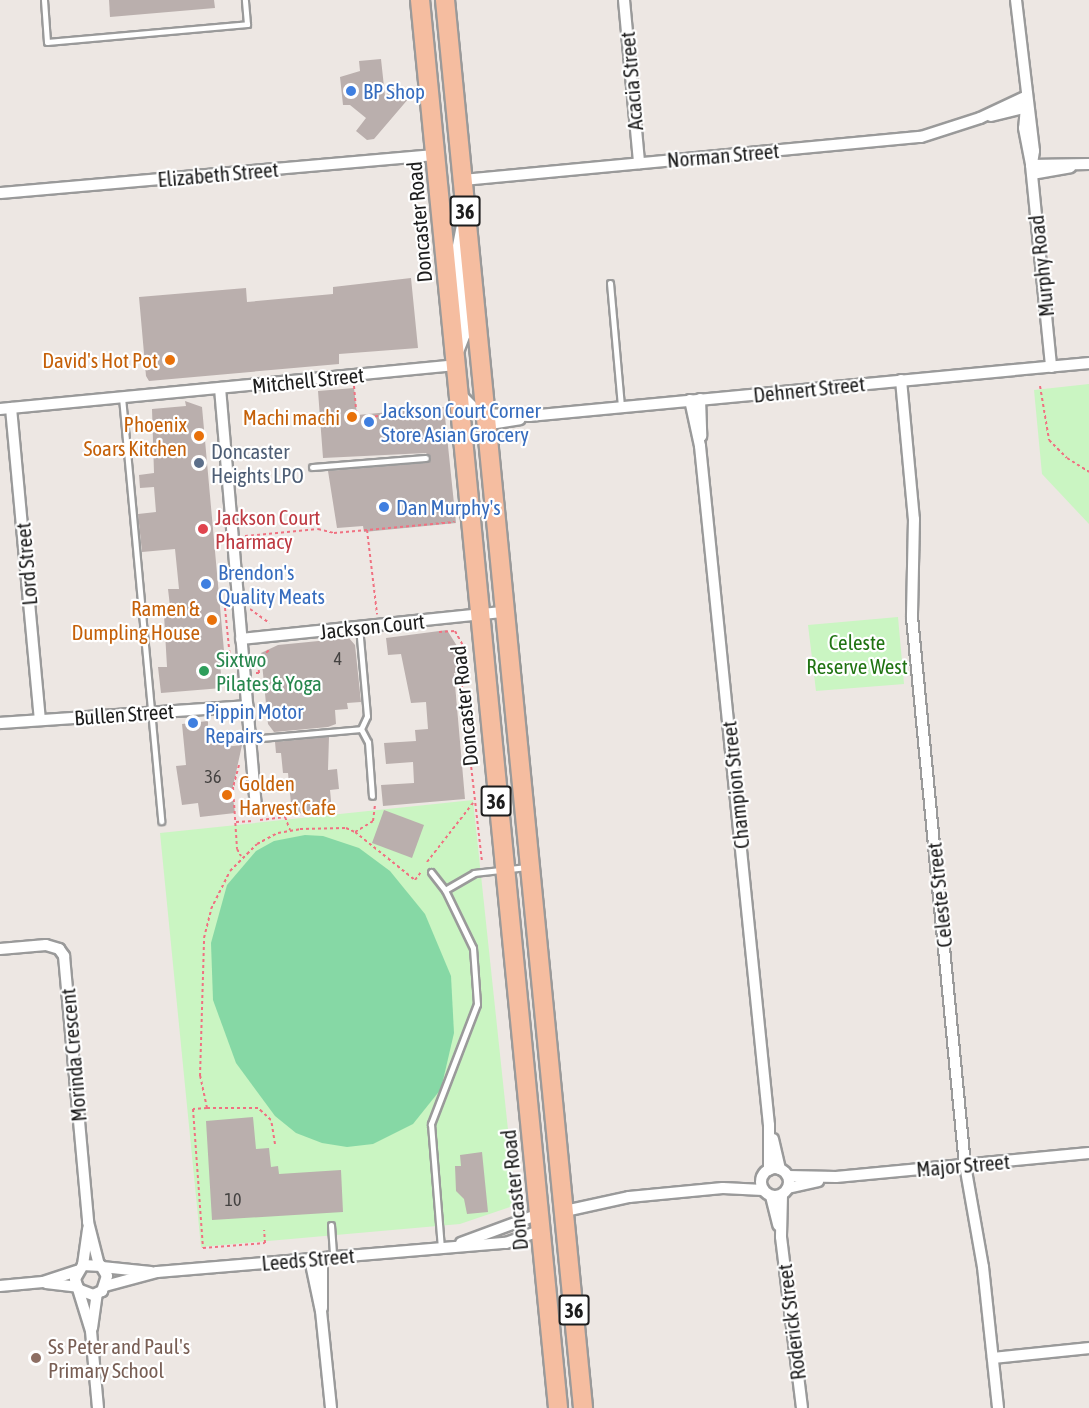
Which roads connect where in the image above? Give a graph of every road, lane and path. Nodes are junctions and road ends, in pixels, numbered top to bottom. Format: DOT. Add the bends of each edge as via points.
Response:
graph roads {
  1 [pos="44,0"];
  2 [pos="245,0"];
  3 [pos="420,0"];
  4 [pos="425,0"];
  5 [pos="445,0"];
  6 [pos="624,0"];
  7 [pos="1016,0"];
  8 [pos="423,27"];
  9 [pos="1025,102"];
  10 [pos="435,155"];
  11 [pos="639,163"];
  12 [pos="1089,164"];
  13 [pos="1032,170"];
  14 [pos="463,180"];
  15 [pos="0,193"];
  16 [pos="464,207"];
  17 [pos="610,283"];
  18 [pos="1089,363"];
  19 [pos="453,365"];
  20 [pos="1051,366"];
  21 [pos="901,380"];
  22 [pos="1040,386"];
  23 [pos="345,387"];
  24 [pos="220,388"];
  25 [pos="456,388"];
  26 [pos="122,397"];
  27 [pos="695,400"];
  28 [pos="621,407"];
  29 [pos="5,409"];
  30 [pos="443,410"];
  31 [pos="485,418"];
  32 [pos="426,458"];
  33 [pos="312,467"];
  34 [pos="1089,472"];
  35 [pos="454,522"];
  36 [pos="367,530"];
  37 [pos="232,537"];
  38 [pos="239,611"];
  39 [pos="502,612"];
  40 [pos="478,615"];
  41 [pos="378,625"];
  42 [pos="359,627"];
  43 [pos="434,633"];
  44 [pos="275,635"];
  45 [pos="241,639"];
  46 [pos="245,675"];
  47 [pos="247,706"];
  48 [pos="152,711"];
  49 [pos="40,720"];
  50 [pos="0,723"];
  51 [pos="361,729"];
  52 [pos="250,739"];
  53 [pos="241,757"];
  54 [pos="372,796"];
  55 [pos="474,802"];
  56 [pos="256,808"];
  57 [pos="161,821"];
  58 [pos="236,822"];
  59 [pos="291,831"];
  60 [pos="355,832"];
  61 [pos="242,857"];
  62 [pos="529,867"];
  63 [pos="503,870"];
  64 [pos="431,872"];
  65 [pos="484,872"];
  66 [pos="445,891"];
  67 [pos="0,949"];
  68 [pos="207,1108"];
  69 [pos="769,1125"];
  70 [pos="275,1144"];
  71 [pos="1089,1153"];
  72 [pos="965,1165"];
  73 [pos="784,1172"];
  74 [pos="765,1174"];
  75 [pos="836,1177"];
  76 [pos="723,1188"];
  77 [pos="785,1191"];
  78 [pos="767,1193"];
  79 [pos="565,1211"];
  80 [pos="88,1222"];
  81 [pos="540,1222"];
  82 [pos="331,1226"];
  83 [pos="264,1230"];
  84 [pos="781,1237"];
  85 [pos="458,1244"];
  86 [pos="441,1247"];
  87 [pos="328,1257"];
  88 [pos="310,1259"];
  89 [pos="101,1266"];
  90 [pos="80,1268"];
  91 [pos="157,1272"];
  92 [pos="43,1282"];
  93 [pos="0,1286"];
  94 [pos="79,1289"];
  95 [pos="101,1290"];
  96 [pos="321,1311"];
  97 [pos="91,1331"];
  98 [pos="1089,1348"];
  99 [pos="993,1358"];
  100 [pos="98,1408"];
  101 [pos="331,1408"];
  102 [pos="558,1408"];
  103 [pos="583,1408"];
  104 [pos="802,1408"];
  105 [pos="999,1408"];
  1 -- 2 [label="lane" via="47,42 247,24"];
  3 -- 8 [label="main road, Doncaster Road / 36"];
  4 -- 8 [label="main road"];
  5 -- 14 [label="main road, 36"];
  6 -- 11 [label="street, Acacia Street"];
  7 -- 9 [label="street, Murphy Road"];
  8 -- 10 [label="main road, Doncaster Road / 36"];
  9 -- 11 [label="street, Norman Street" via="921,137"];
  9 -- 13 [label="street, Murphy Road" via="1024,128"];
  10 -- 15 [label="street, Elizabeth Street"];
  10 -- 19 [label="main road, Doncaster Road / 36"];
  11 -- 14 [label="street, Norman Street"];
  12 -- 13 [label="street"];
  13 -- 20 [label="street, Murphy Road"];
  14 -- 16 [label="main road, 36"];
  16 -- 19 [label="street" via="457,251 465,334"];
  16 -- 31 [label="main road, 36"];
  17 -- 28 [label="lane"];
  18 -- 20 [label="street, Dehnert Street"];
  19 -- 24 [label="street, Mitchell Street"];
  19 -- 25 [label="main road, Doncaster Road / 36"];
  20 -- 21 [label="street, Dehnert Street"];
  21 -- 27 [label="street, Dehnert Street"];
  21 -- 72 [label="street, Celeste Street" via="914,519 912,617"];
  22 -- 34 [label="path" via="1049,440"];
  23 -- 30 [label="path" via="354,386 357,418"];
  24 -- 26 [label="street, Mitchell Street"];
  24 -- 37 [label="street"];
  25 -- 31 [label="street"];
  25 -- 40 [label="main road, Doncaster Road / 36"];
  26 -- 29 [label="street, Mitchell Street"];
  26 -- 48 [label="lane"];
  27 -- 28 [label="street, Dehnert Street"];
  27 -- 69 [label="street, Champion Street"];
  28 -- 31 [label="street, Dehnert Street" via="529,416 500,424"];
  29 -- 49 [label="street, Lord Street"];
  31 -- 39 [label="main road, 36"];
  32 -- 33 [label="lane"];
  35 -- 36 [label="path"];
  36 -- 37 [label="path" via="334,534 318,529"];
  36 -- 41 [label="path"];
  37 -- 38 [label="street"];
  38 -- 44 [label="path" via="252,609 260,620 274,625"];
  38 -- 45 [label="street"];
  38 -- 46 [label="path" via="225,606 229,666 239,676"];
  39 -- 40 [label="street, Jackson Court"];
  39 -- 62 [label="main road, 36"];
  40 -- 41 [label="street, Jackson Court"];
  40 -- 63 [label="main road, Doncaster Road / 36"];
  41 -- 42 [label="street, Jackson Court"];
  42 -- 44 [label="street, Jackson Court"];
  42 -- 51 [label="lane" via="367,716"];
  43 -- 55 [label="path" via="455,631 465,649 459,660"];
  44 -- 45 [label="street, Jackson Court"];
  44 -- 46 [label="path" via="276,647 264,652 258,661 259,673"];
  45 -- 46 [label="street"];
  46 -- 47 [label="street"];
  47 -- 48 [label="street, Bullen Street"];
  47 -- 52 [label="street"];
  48 -- 49 [label="street, Bullen Street"];
  48 -- 57 [label="lane"];
  49 -- 50 [label="street, Bullen Street"];
  51 -- 52 [label="lane"];
  51 -- 54 [label="lane" via="368,742"];
  52 -- 56 [label="street"];
  53 -- 58 [label="path" via="233,787"];
  54 -- 60 [label="path" via="376,808 373,821"];
  55 -- 60 [label="path" via="415,880"];
  55 -- 65 [label="path"];
  58 -- 59 [label="path" via="285,817"];
  58 -- 61 [label="path" via="237,849"];
  59 -- 60 [label="path" via="346,828"];
  59 -- 61 [label="path" via="257,844"];
  61 -- 68 [label="path" via="217,894 204,938 200,1076"];
  62 -- 63 [label="lane"];
  62 -- 79 [label="main road, 36"];
  63 -- 65 [label="lane"];
  63 -- 81 [label="main road, Doncaster Road / 36"];
  64 -- 66 [label="lane"];
  65 -- 66 [label="lane" via="474,873"];
  66 -- 86 [label="lane" via="473,948 477,1004 431,1124"];
  67 -- 80 [label="street, Morinda Crescent" via="46,945 63,953"];
  68 -- 70 [label="path" via="258,1108 271,1120"];
  68 -- 83 [label="path" via="193,1109 204,1248 265,1243"];
  69 -- 73 [label="street, Champion Street"];
  69 -- 74 [label="street, Champion Street"];
  71 -- 72 [label="street, Major Street"];
  72 -- 75 [label="street, Major Street"];
  72 -- 99 [label="street, Celeste Street"];
  73 -- 74 [label="street, Major Street"];
  73 -- 75 [label="street, Major Street"];
  73 -- 77 [label="street, Roderick Street"];
  74 -- 76 [label="street"];
  74 -- 78 [label="street, Roderick Street"];
  75 -- 77 [label="street, Major Street"];
  76 -- 78 [label="street"];
  76 -- 79 [label="street" via="629,1197"];
  77 -- 78 [label="street, Major Street"];
  77 -- 84 [label="street, Roderick Street"];
  78 -- 84 [label="street, Roderick Street"];
  79 -- 81 [label="main road"];
  79 -- 103 [label="main road, 36"];
  80 -- 89 [label="street, Morinda Crescent"];
  80 -- 90 [label="street, Morinda Crescent"];
  81 -- 85 [label="street, Leeds Street"];
  81 -- 85 [label="street, Leeds Street" via="506,1243"];
  81 -- 102 [label="main road, Doncaster Road / 36"];
  82 -- 87 [label="lane"];
  84 -- 104 [label="street, Roderick Street"];
  85 -- 86 [label="street, Leeds Street"];
  86 -- 87 [label="street, Leeds Street"];
  87 -- 88 [label="street, Leeds Street"];
  87 -- 96 [label="street"];
  88 -- 91 [label="street, Leeds Street"];
  88 -- 96 [label="street"];
  89 -- 90 [label="street, Leeds Street"];
  89 -- 91 [label="street, Leeds Street"];
  89 -- 95 [label="street, Morinda Crescent" via="107,1276"];
  90 -- 92 [label="street"];
  90 -- 94 [label="street, Morinda Crescent"];
  91 -- 95 [label="street, Leeds Street"];
  92 -- 93 [label="street"];
  92 -- 94 [label="street"];
  94 -- 95 [label="street"];
  94 -- 97 [label="street, Morinda Crescent"];
  95 -- 97 [label="street, Morinda Crescent"];
  96 -- 101 [label="street"];
  97 -- 100 [label="street"];
  98 -- 99 [label="street"];
  99 -- 105 [label="street, Celeste Street"];
}
